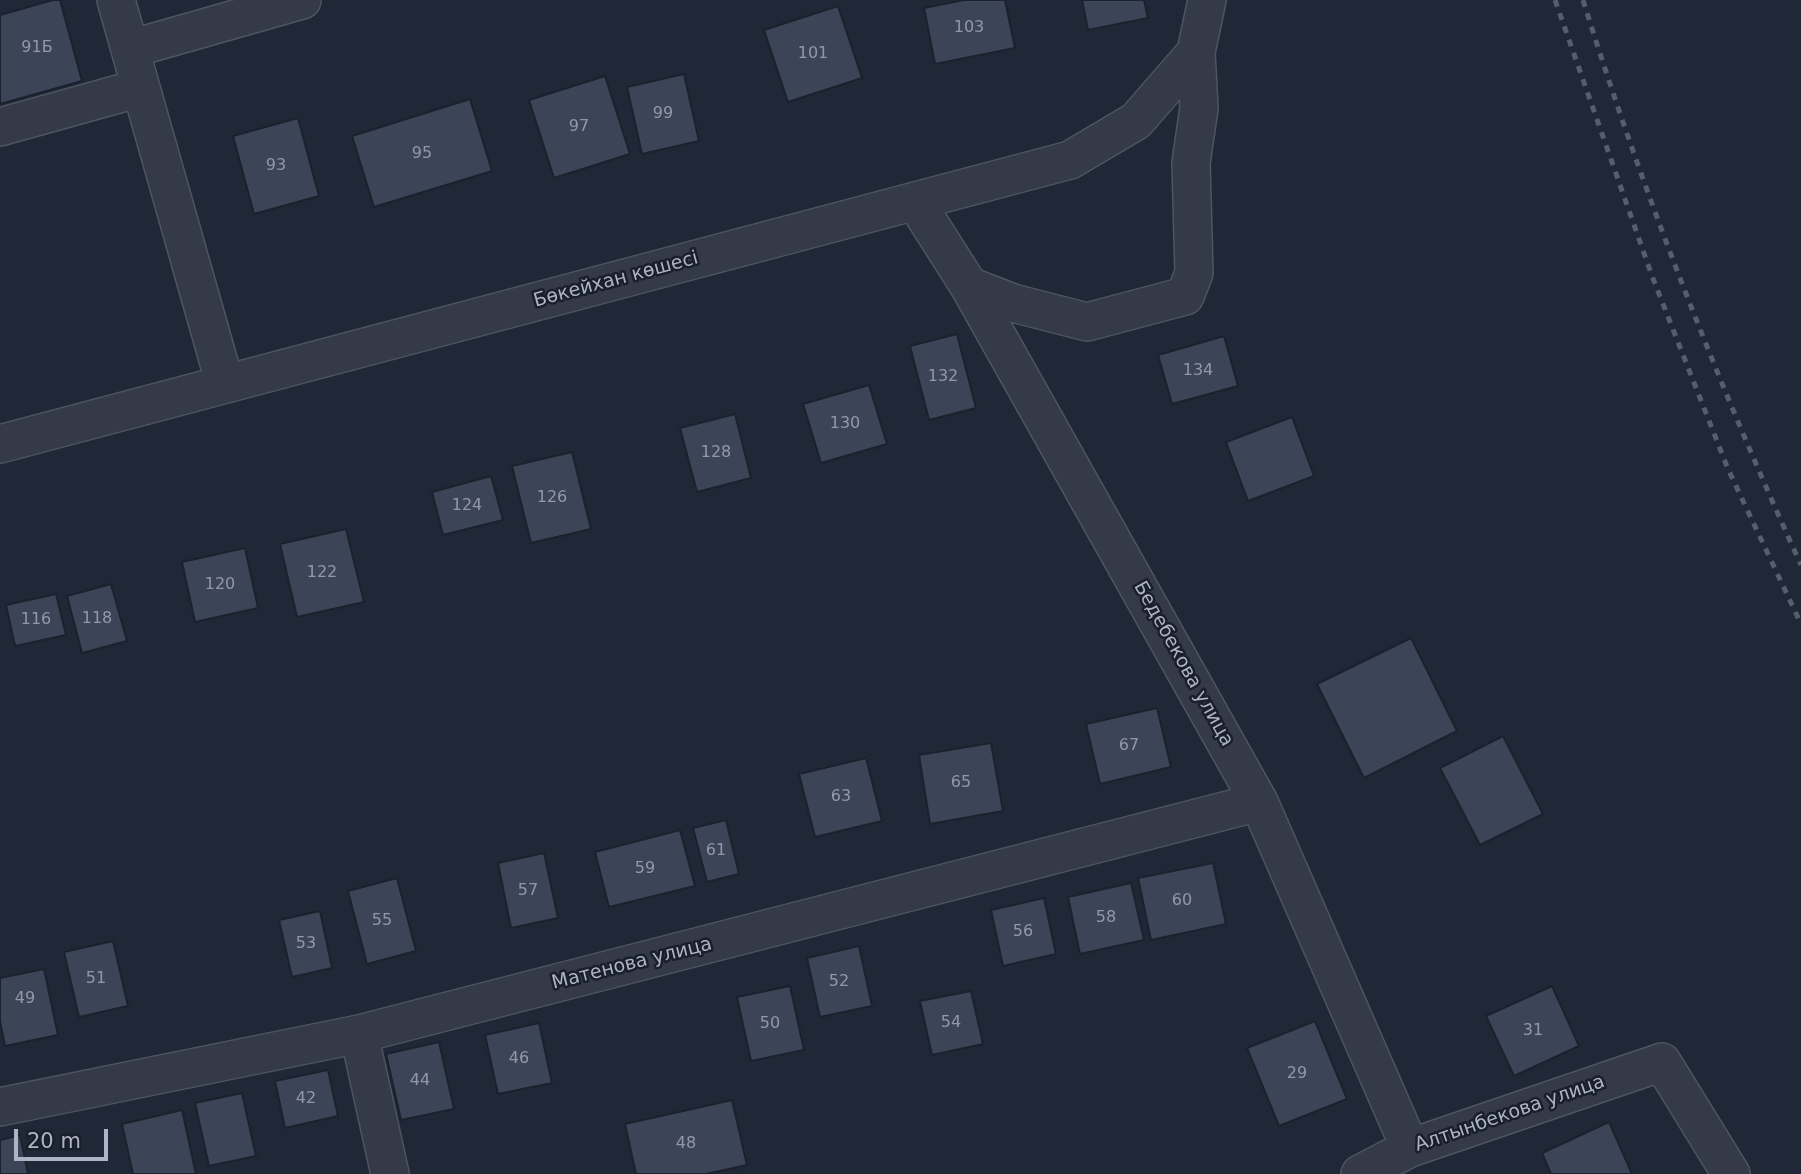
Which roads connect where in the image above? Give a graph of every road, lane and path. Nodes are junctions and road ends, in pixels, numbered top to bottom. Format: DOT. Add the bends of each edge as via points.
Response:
graph roads {
  1 [pos="116,0"];
  2 [pos="302,0"];
  3 [pos="1207,0"];
  4 [pos="130,49"];
  5 [pos="1196,52"];
  6 [pos="140,88"];
  7 [pos="0,127"];
  8 [pos="915,201"];
  9 [pos="969,286"];
  10 [pos="225,384"];
  11 [pos="0,444"];
  12 [pos="1259,802"];
  13 [pos="359,1034"];
  14 [pos="0,1107"];
  15 [pos="1410,1148"];
  16 [pos="390,1174"];
  17 [pos="1360,1174"];
  18 [pos="1731,1174"];
  1 -- 4 [label="street"];
  2 -- 4 [label="street"];
  3 -- 5 [label="street"];
  4 -- 6 [label="street"];
  5 -- 8 [label="street, Бөкейхан көшесі" via="1136,121 1070,160"];
  5 -- 9 [label="street" via="1199,108 1192,163 1194,273 1185,296 1087,322"];
  6 -- 7 [label="street"];
  6 -- 10 [label="street"];
  8 -- 9 [label="street, Бедебекова улица"];
  8 -- 10 [label="street, Бөкейхан көшесі"];
  9 -- 12 [label="street, Бедебекова улица"];
  10 -- 11 [label="street, Бөкейхан көшесі"];
  12 -- 13 [label="street, Матенова улица"];
  12 -- 15 [label="street, Бедебекова улица"];
  13 -- 14 [label="street, Матенова улица"];
  13 -- 16 [label="street"];
  15 -- 17 [label="street, Алтынбекова улица"];
  15 -- 18 [label="street, Алтынбекова улица" via="1662,1062"];
}
